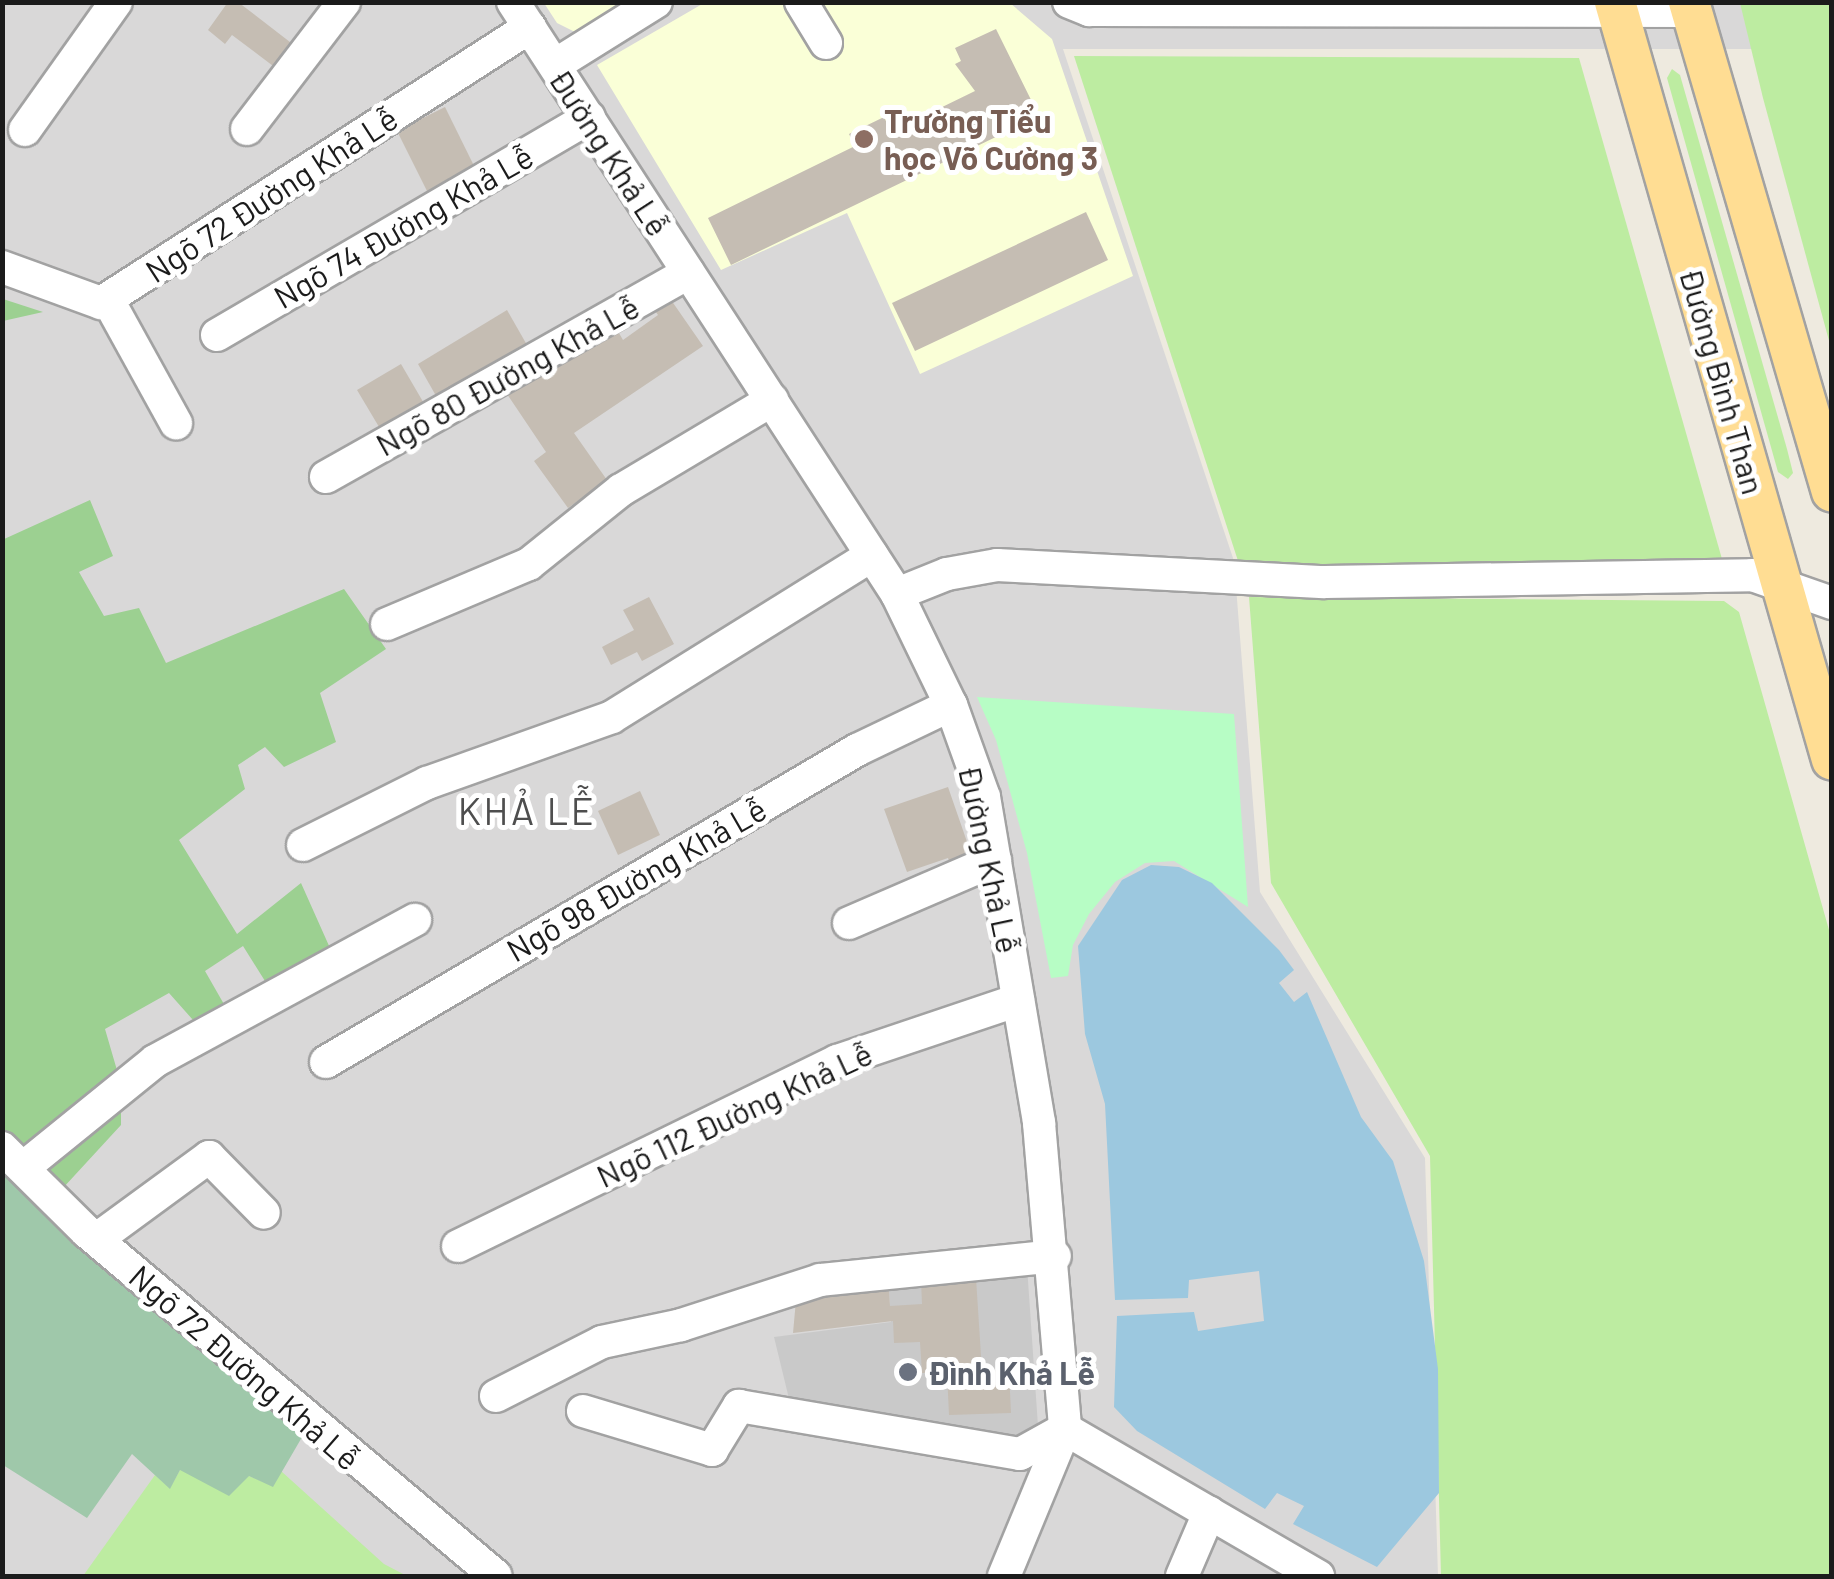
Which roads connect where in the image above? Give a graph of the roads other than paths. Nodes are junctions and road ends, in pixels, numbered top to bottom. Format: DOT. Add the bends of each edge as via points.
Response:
graph roads {
  1 [pos="116,2"];
  2 [pos="344,2"];
  3 [pos="656,2"];
  4 [pos="801,2"];
  5 [pos="1072,4"];
  6 [pos="1690,7"];
  7 [pos="1617,9"];
  8 [pos="522,15"];
  9 [pos="826,43"];
  10 [pos="555,65"];
  11 [pos="589,118"];
  12 [pos="247,129"];
  13 [pos="25,130"];
  14 [pos="2,267"];
  15 [pos="688,273"];
  16 [pos="108,300"];
  17 [pos="217,335"];
  18 [pos="772,400"];
  19 [pos="176,423"];
  20 [pos="326,478"];
  21 [pos="1832,492"];
  22 [pos="872,555"];
  23 [pos="1780,583"];
  24 [pos="897,594"];
  25 [pos="1832,603"];
  26 [pos="388,624"];
  27 [pos="951,705"];
  28 [pos="1832,760"];
  29 [pos="303,845"];
  30 [pos="994,860"];
  31 [pos="415,920"];
  32 [pos="849,923"];
  33 [pos="1018,1000"];
  34 [pos="326,1062"];
  35 [pos="12,1158"];
  36 [pos="264,1213"];
  37 [pos="96,1239"];
  38 [pos="458,1246"];
  39 [pos="1054,1256"];
  40 [pos="496,1396"];
  41 [pos="583,1411"];
  42 [pos="1065,1429"];
  43 [pos="1209,1513"];
  44 [pos="496,1576"];
  45 [pos="1004,1576"];
  46 [pos="1182,1576"];
  47 [pos="1318,1576"];
  1 -- 13 [label="street"];
  2 -- 12 [label="street"];
  3 -- 10 [label="street"];
  4 -- 9 [label="street"];
  5 -- 7 [label="street"];
  6 -- 7 [label="street"];
  6 -- 21 [label="main road"];
  7 -- 23 [label="main road, Đường Bình Than"];
  8 -- 10 [label="street, Đường Khả Lễ"];
  8 -- 16 [label="street, Ngõ 72 Đường Khả Lễ"];
  10 -- 11 [label="street, Đường Khả Lễ"];
  11 -- 15 [label="street, Đường Khả Lễ"];
  11 -- 17 [label="street, Ngõ 74 Đường Khả Lễ"];
  14 -- 16 [label="street, Ngõ 72 Đường Khả Lễ" via="92,302"];
  15 -- 18 [label="street, Đường Khả Lễ"];
  15 -- 20 [label="street, Ngõ 80 Đường Khả Lễ"];
  16 -- 19 [label="street"];
  18 -- 22 [label="street, Đường Khả Lễ"];
  18 -- 26 [label="street" via="621,490 529,564"];
  22 -- 24 [label="street, Đường Khả Lễ"];
  22 -- 29 [label="street" via="612,717 427,783"];
  23 -- 24 [label="street" via="1752,575 1325,582 997,565 947,574"];
  23 -- 25 [label="street"];
  23 -- 28 [label="main road, Đường Bình Than"];
  24 -- 27 [label="street, Đường Khả Lễ"];
  27 -- 30 [label="street, Đường Khả Lễ" via="984,797"];
  27 -- 34 [label="street, Ngõ 98 Đường Khả Lễ" via="857,750"];
  30 -- 32 [label="street"];
  30 -- 33 [label="street, Đường Khả Lễ"];
  31 -- 35 [label="street" via="155,1062"];
  33 -- 38 [label="street, Ngõ 112 Đường Khả Lễ" via="838,1061"];
  33 -- 39 [label="street, Đường Khả Lễ"];
  35 -- 37 [label="street, Ngõ 72 Đường Khả Lễ"];
  36 -- 37 [label="street" via="209,1158"];
  37 -- 44 [label="street, Ngõ 72 Đường Khả Lễ"];
  39 -- 40 [label="street" via="820,1280 602,1342"];
  39 -- 42 [label="street, Đường Khả Lễ"];
  41 -- 42 [label="street" via="712,1450 739,1406 1020,1454"];
  42 -- 43 [label="street"];
  42 -- 45 [label="street"];
  43 -- 46 [label="street"];
  43 -- 47 [label="street"];
}
